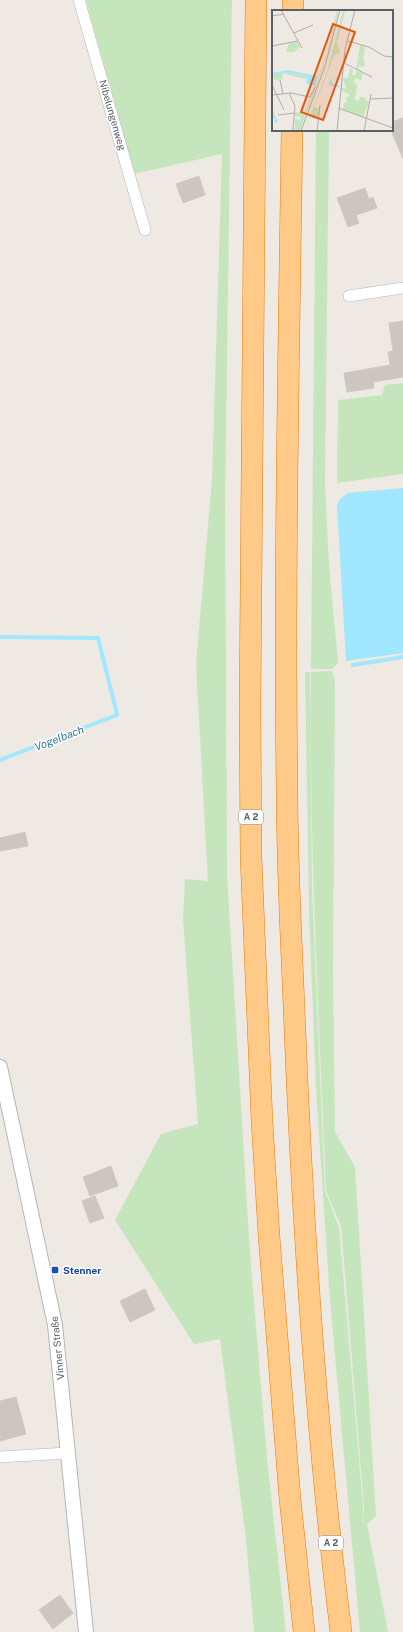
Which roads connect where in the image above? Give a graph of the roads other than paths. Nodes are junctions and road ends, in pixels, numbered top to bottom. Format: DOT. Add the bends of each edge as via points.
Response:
graph roads {
  1 [pos="79,0"];
  2 [pos="256,0"];
  3 [pos="292,131"];
  4 [pos="145,230"];
  5 [pos="403,288"];
  6 [pos="349,296"];
  7 [pos="0,1068"];
  8 [pos="67,1453"];
  9 [pos="0,1457"];
  10 [pos="86,1632"];
  11 [pos="304,1632"];
  12 [pos="341,1632"];
  1 -- 4 [label="street, Nibelungenweg"];
  2 -- 11 [label="highway, A 2" via="251,857 269,1244"];
  3 -- 12 [label="highway, A 2" via="286,674 289,893 297,1095 310,1313"];
  5 -- 6 [label="street"];
  7 -- 8 [label="street, Vinner Straße" via="55,1325"];
  8 -- 9 [label="street"];
  8 -- 10 [label="street, Vinner Straße"];
}
